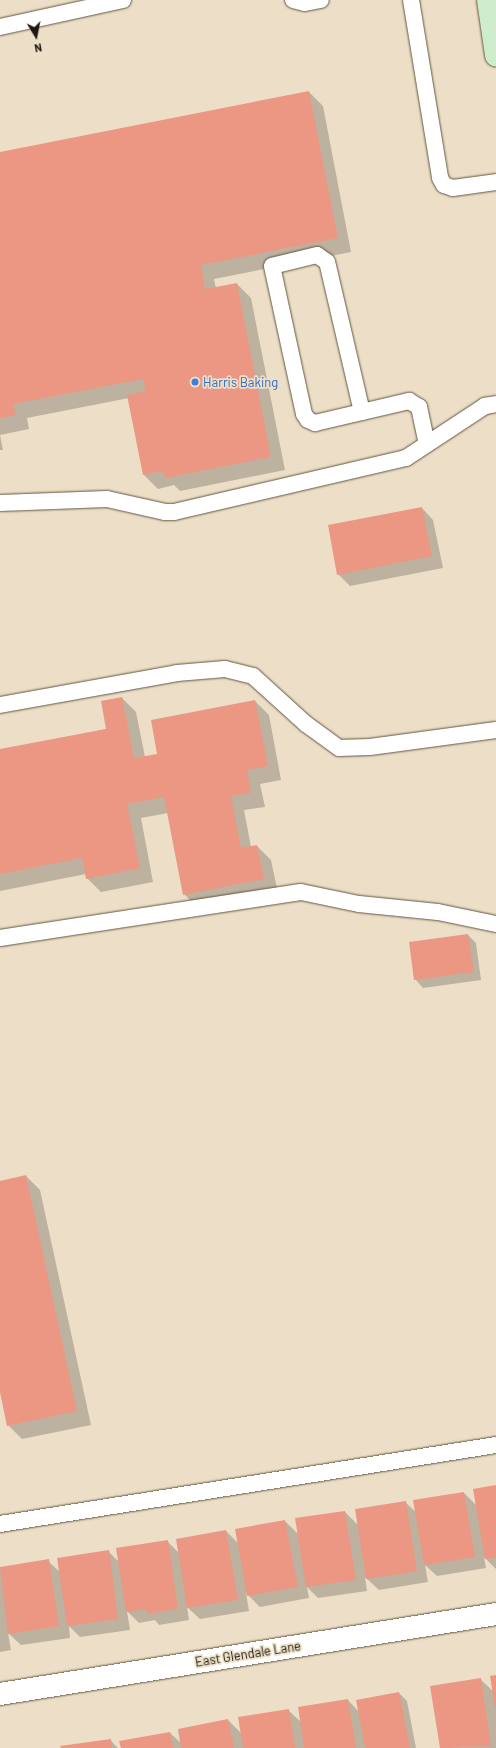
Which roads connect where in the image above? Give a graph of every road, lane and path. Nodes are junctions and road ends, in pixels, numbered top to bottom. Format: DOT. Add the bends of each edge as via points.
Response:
graph roads {
  1 [pos="123,0"];
  2 [pos="293,0"];
  3 [pos="322,0"];
  4 [pos="411,0"];
  5 [pos="488,0"];
  6 [pos="0,27"];
  7 [pos="496,55"];
  8 [pos="496,182"];
  9 [pos="496,404"];
  10 [pos="362,412"];
  11 [pos="427,444"];
  12 [pos="0,503"];
  13 [pos="0,705"];
  14 [pos="496,730"];
  15 [pos="496,924"];
  16 [pos="0,938"];
  17 [pos="496,1445"];
  18 [pos="0,1524"];
  19 [pos="496,1614"];
  20 [pos="0,1694"];
  1 -- 6 [label="lane"];
  2 -- 3 [label="lane" via="305,3"];
  4 -- 8 [label="lane" via="440,178 444,185 453,188"];
  5 -- 7 [label="main road"];
  9 -- 11 [label="lane" via="485,406"];
  10 -- 10 [label="lane" via="315,423 308,420 304,414 272,266 317,255 327,262"];
  10 -- 11 [label="lane" via="415,403 419,407"];
  11 -- 12 [label="lane" via="406,458 174,512 107,499"];
  13 -- 14 [label="lane" via="177,673 225,669 253,676 306,724 339,748 370,747"];
  15 -- 16 [label="lane" via="438,912 359,904 301,892"];
  17 -- 18 [label="lane"];
  19 -- 20 [label="street, East Glendale Lane"];
}
